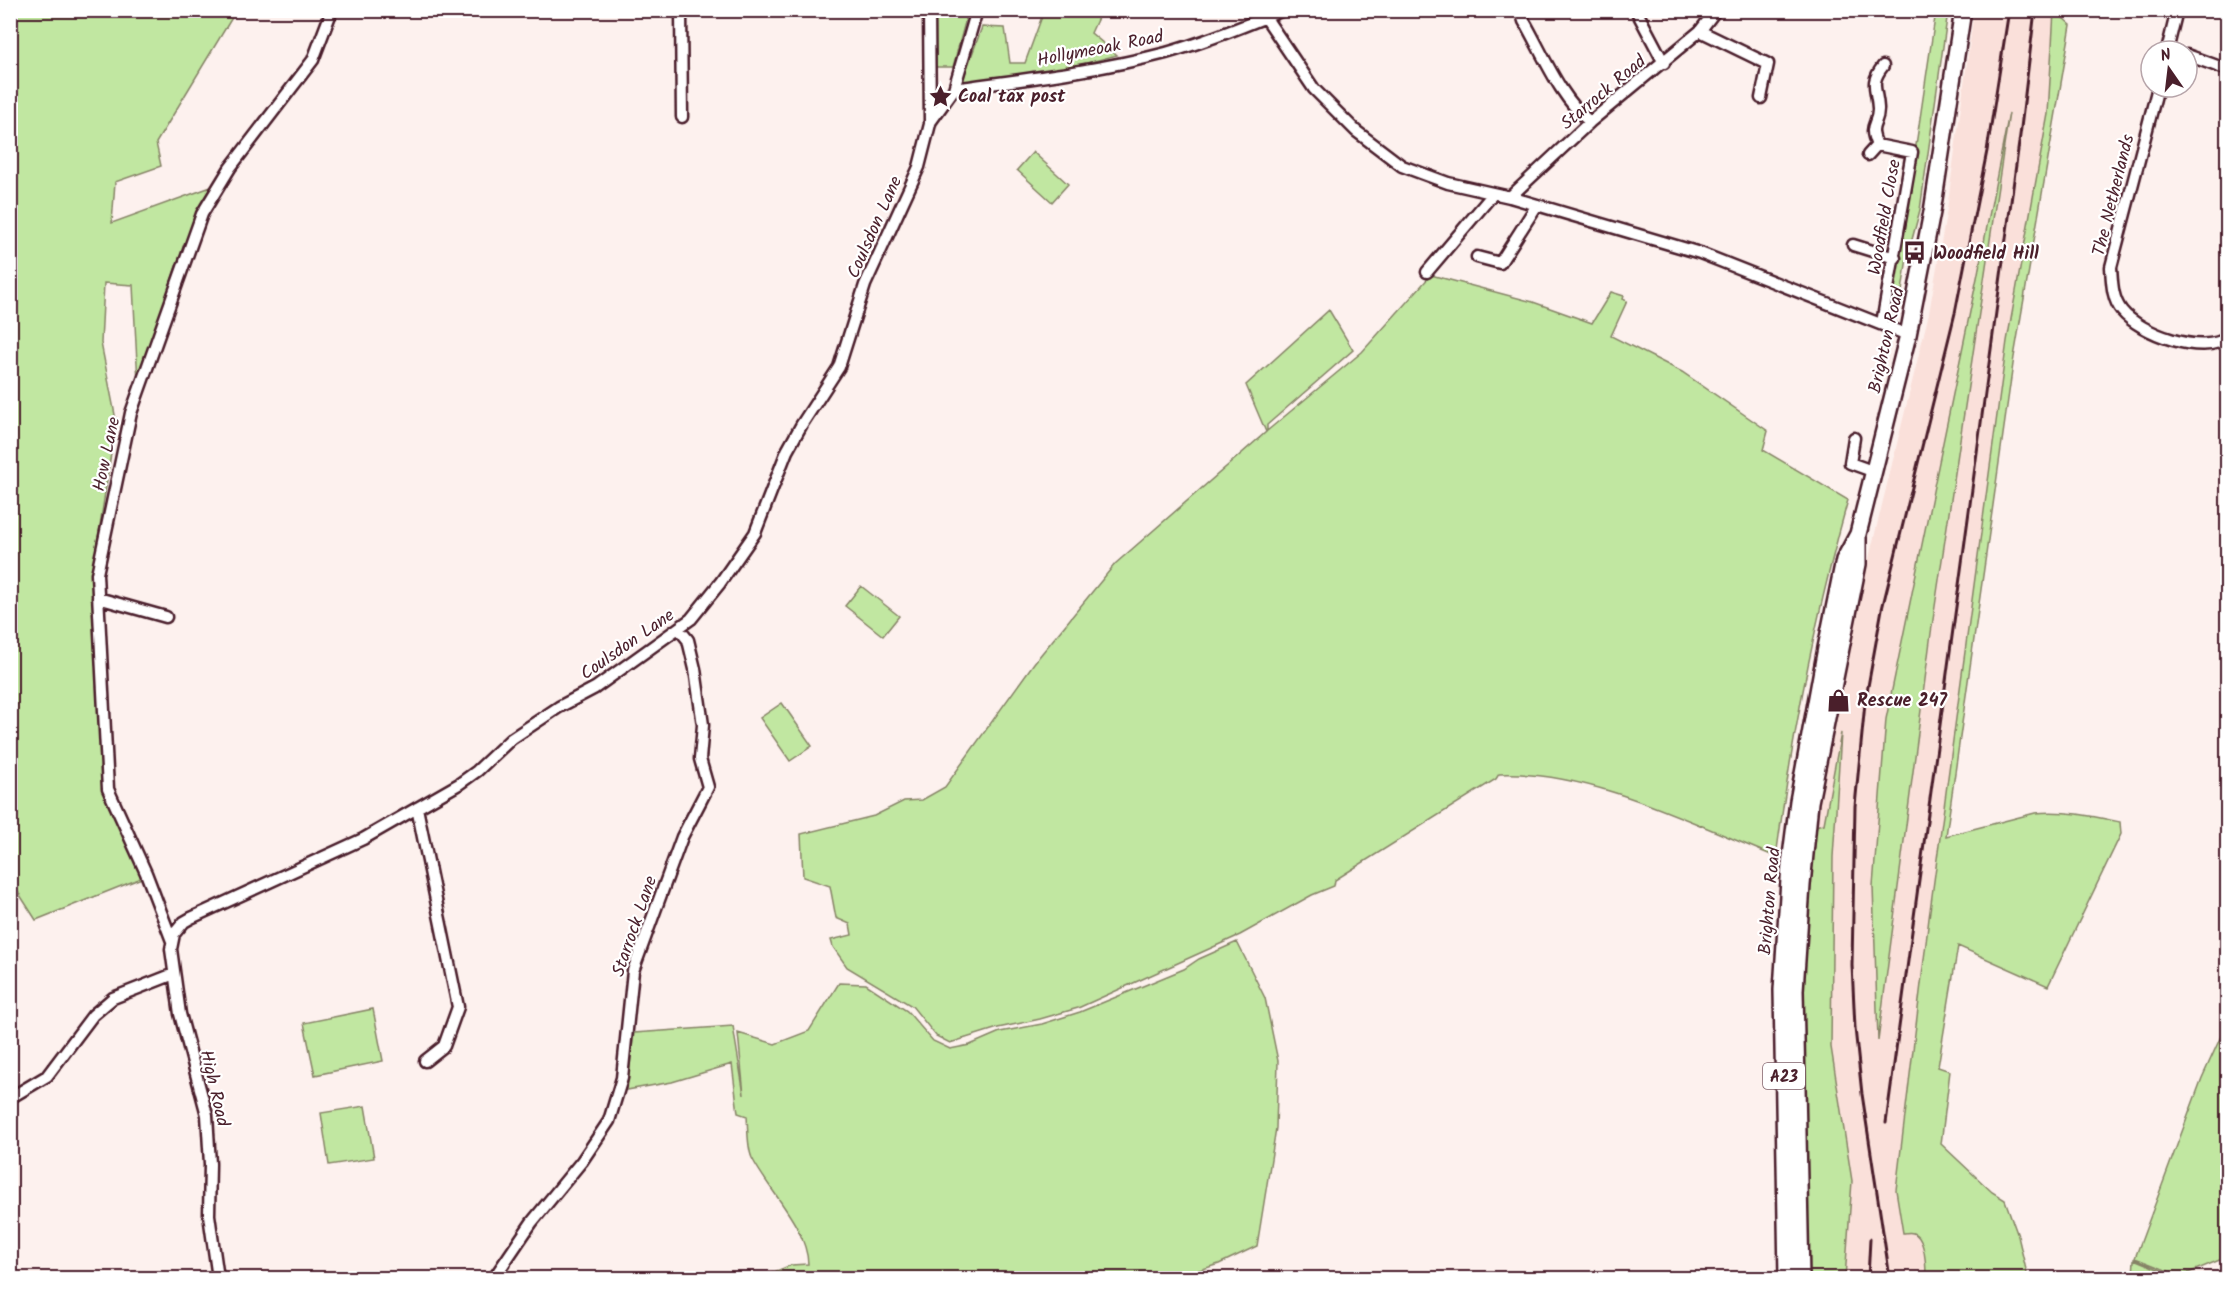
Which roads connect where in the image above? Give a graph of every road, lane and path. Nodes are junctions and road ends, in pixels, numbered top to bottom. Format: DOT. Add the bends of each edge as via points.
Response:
graph roads {
  1 [pos="332,10"];
  2 [pos="681,10"];
  3 [pos="929,10"];
  4 [pos="977,10"];
  5 [pos="1283,10"];
  6 [pos="1521,10"];
  7 [pos="1636,10"];
  8 [pos="1716,10"];
  9 [pos="1963,10"];
  10 [pos="2178,10"];
  11 [pos="1266,18"];
  12 [pos="1700,31"];
  13 [pos="2172,39"];
  14 [pos="2199,59"];
  15 [pos="1664,63"];
  16 [pos="1883,66"];
  17 [pos="2228,70"];
  18 [pos="954,89"];
  19 [pos="1761,98"];
  20 [pos="2155,99"];
  21 [pos="682,117"];
  22 [pos="1590,122"];
  23 [pos="930,124"];
  24 [pos="1877,145"];
  25 [pos="1868,155"];
  26 [pos="1493,194"];
  27 [pos="1510,197"];
  28 [pos="1537,205"];
  29 [pos="1853,245"];
  30 [pos="1477,257"];
  31 [pos="1895,258"];
  32 [pos="1427,272"];
  33 [pos="1882,323"];
  34 [pos="1908,335"];
  35 [pos="2228,337"];
  36 [pos="1854,438"];
  37 [pos="1875,472"];
  38 [pos="1858,534"];
  39 [pos="98,598"];
  40 [pos="165,617"];
  41 [pos="679,629"];
  42 [pos="417,808"];
  43 [pos="172,941"];
  44 [pos="174,974"];
  45 [pos="425,1061"];
  46 [pos="10,1098"];
  47 [pos="218,1278"];
  48 [pos="495,1278"];
  49 [pos="1787,1278"];
  50 [pos="1801,1278"];
  1 -- 39 [label="street, How Lane" via="313,60 230,168 202,214 131,413 97,574"];
  2 -- 21 [label="street"];
  3 -- 23 [label="street, Coulsdon Lane"];
  4 -- 18 [label="street, Coulsdon Lane"];
  5 -- 11 [label="street, Hollymeoak Road"];
  6 -- 22 [label="street" via="1577,112"];
  7 -- 15 [label="street"];
  8 -- 12 [label="street, Starrock Road"];
  9 -- 34 [label="highway, Brighton Road / A23" via="1932,212"];
  10 -- 13 [label="street"];
  11 -- 18 [label="street, Hollymeoak Road" via="1167,52 1075,72"];
  11 -- 26 [label="street" via="1314,90 1356,131 1402,166"];
  12 -- 15 [label="street, Starrock Road"];
  12 -- 19 [label="street" via="1768,64"];
  14 -- 17 [label="street"];
  15 -- 22 [label="street, Starrock Road"];
  16 -- 24 [label="street, Woodfield Close" via="1875,76 1878,111 1872,134"];
  18 -- 23 [label="street, Coulsdon Lane"];
  20 -- 35 [label="street, The Netherlands" via="2111,267 2113,291 2121,310 2134,322 2175,341 2196,346"];
  22 -- 27 [label="street, Starrock Road"];
  23 -- 41 [label="street, Coulsdon Lane" via="919,167 865,285 839,367 787,451 761,520 746,547"];
  24 -- 25 [label="street, Woodfield Close"];
  24 -- 31 [label="street, Woodfield Close" via="1912,152"];
  26 -- 27 [label="street"];
  26 -- 32 [label="street"];
  27 -- 28 [label="street"];
  28 -- 30 [label="street" via="1500,262"];
  28 -- 33 [label="street" via="1700,253"];
  29 -- 31 [label="street"];
  31 -- 33 [label="street, Woodfield Close"];
  33 -- 34 [label="street"];
  34 -- 37 [label="highway, Brighton Road / A23"];
  36 -- 37 [label="street" via="1850,463"];
  37 -- 38 [label="highway, Brighton Road / A23"];
  38 -- 49 [label="highway, Brighton Road / A23" via="1845,560 1826,648 1789,874 1782,990"];
  38 -- 50 [label="highway, Brighton Road / A23" via="1858,564 1810,802 1802,885 1795,990"];
  39 -- 40 [label="street"];
  39 -- 43 [label="street, How Lane" via="108,789"];
  41 -- 42 [label="street, Coulsdon Lane" via="595,688 534,723 468,778"];
  41 -- 48 [label="street, Starrock Lane" via="688,640 695,669 703,725 700,759 708,787 682,837 633,970 622,1078 609,1121"];
  42 -- 43 [label="street, Coulsdon Lane" via="363,839 191,918 178,928"];
  42 -- 45 [label="street" via="458,1007 444,1046"];
  43 -- 44 [label="street, High Road"];
  44 -- 46 [label="street" via="124,992 103,1005 47,1076"];
  44 -- 47 [label="street, High Road" via="180,1014 207,1114 208,1215"];
}
